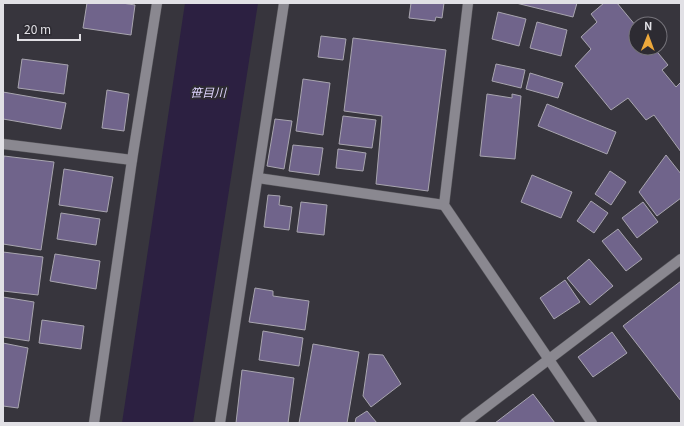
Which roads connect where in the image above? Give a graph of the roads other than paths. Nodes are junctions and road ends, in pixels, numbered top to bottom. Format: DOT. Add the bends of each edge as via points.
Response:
graph roads {
  1 [pos="157,3"];
  2 [pos="284,3"];
  3 [pos="468,3"];
  4 [pos="3,144"];
  5 [pos="132,160"];
  6 [pos="258,178"];
  7 [pos="444,206"];
  8 [pos="681,259"];
  9 [pos="550,360"];
  10 [pos="94,423"];
  11 [pos="220,423"];
  12 [pos="465,423"];
  13 [pos="592,423"];
  1 -- 5 [label="street"];
  2 -- 6 [label="street"];
  3 -- 7 [label="street"];
  4 -- 5 [label="street"];
  5 -- 10 [label="street"];
  6 -- 7 [label="street"];
  6 -- 11 [label="street"];
  7 -- 9 [label="street"];
  8 -- 9 [label="street"];
  9 -- 12 [label="street"];
  9 -- 13 [label="street"];
}
